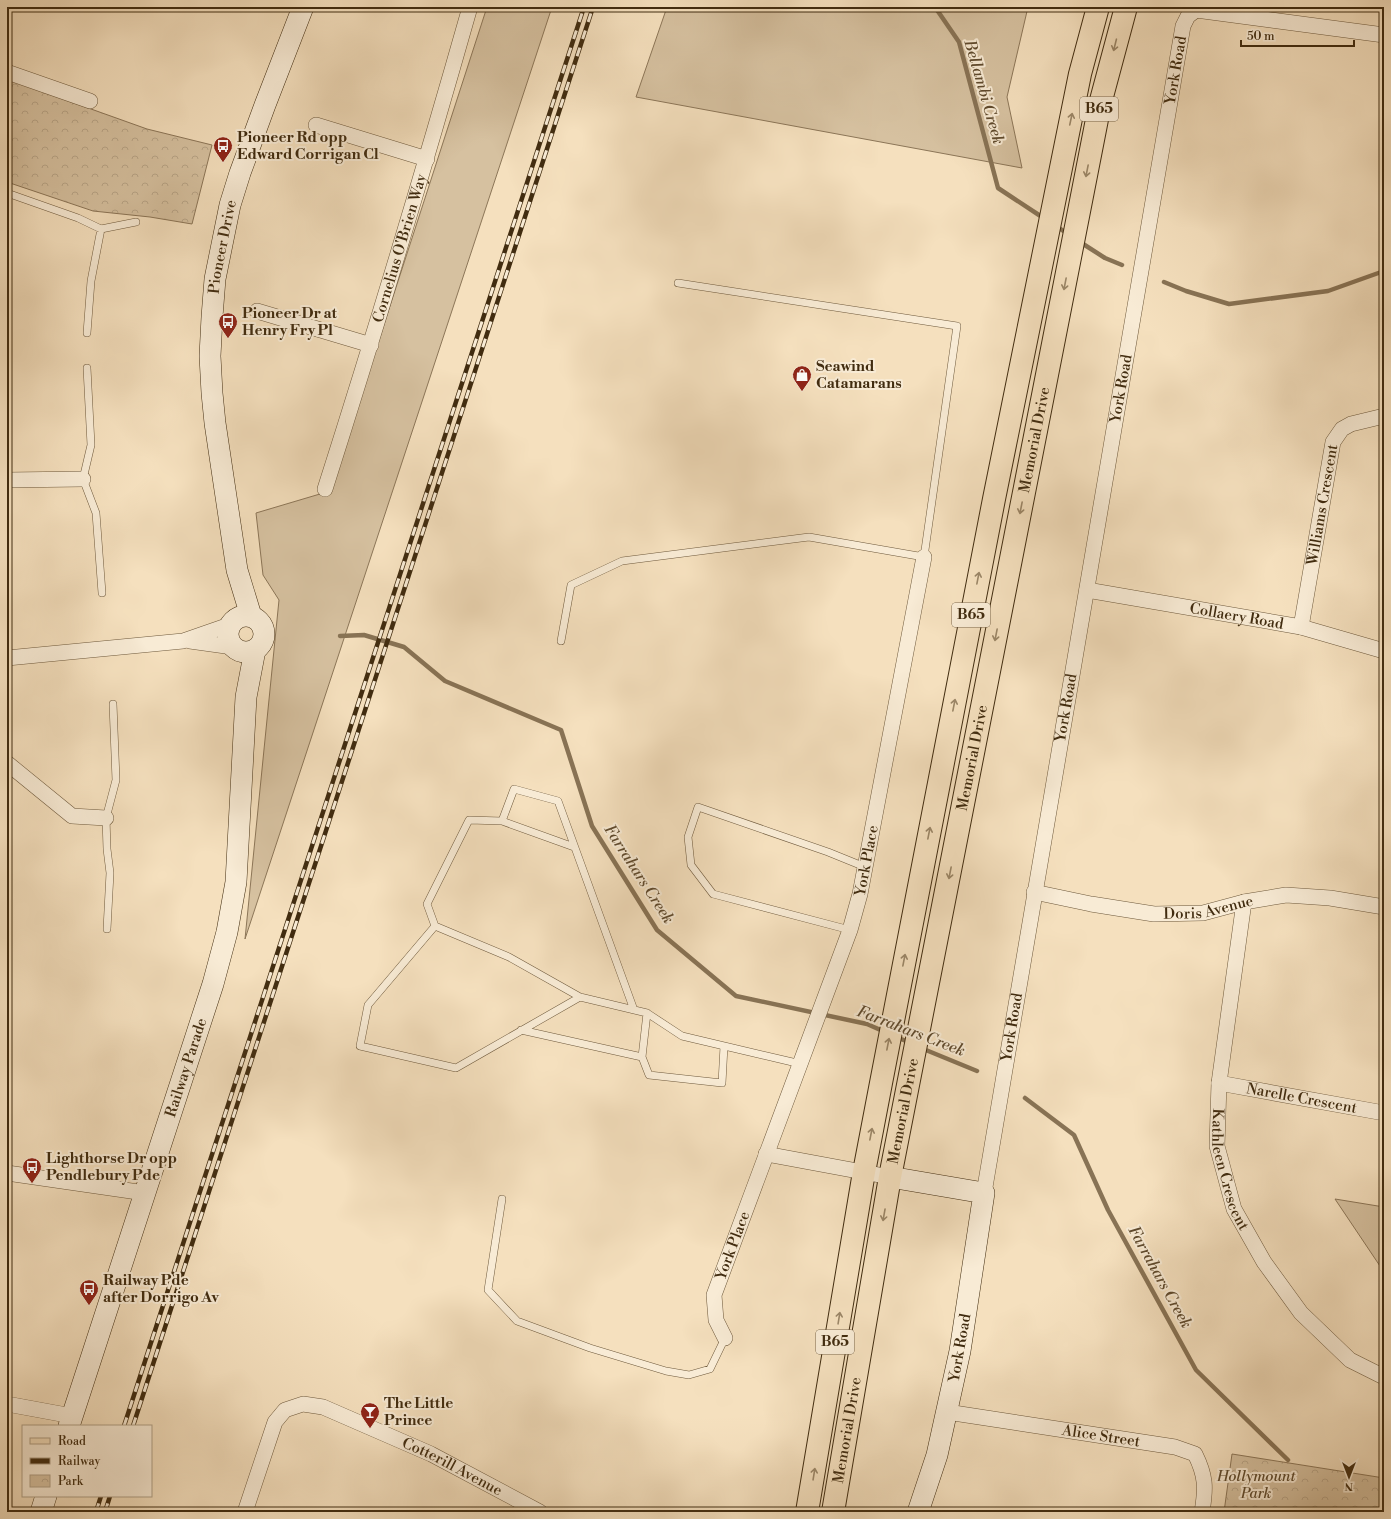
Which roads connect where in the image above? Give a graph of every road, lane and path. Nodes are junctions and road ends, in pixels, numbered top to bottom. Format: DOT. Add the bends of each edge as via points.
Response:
graph roads {
  1 [pos="303,7"];
  2 [pos="470,7"];
  3 [pos="1098,7"];
  4 [pos="1126,7"];
  5 [pos="1196,9"];
  6 [pos="1384,35"];
  7 [pos="7,72"];
  8 [pos="90,101"];
  9 [pos="316,125"];
  10 [pos="427,159"];
  11 [pos="7,193"];
  12 [pos="136,222"];
  13 [pos="101,229"];
  14 [pos="678,283"];
  15 [pos="256,311"];
  16 [pos="87,333"];
  17 [pos="371,345"];
  18 [pos="87,368"];
  19 [pos="1384,416"];
  20 [pos="83,479"];
  21 [pos="7,480"];
  22 [pos="325,489"];
  23 [pos="924,557"];
  24 [pos="1087,590"];
  25 [pos="102,593"];
  26 [pos="238,620"];
  27 [pos="1301,627"];
  28 [pos="182,641"];
  29 [pos="562,641"];
  30 [pos="241,649"];
  31 [pos="1384,651"];
  32 [pos="7,658"];
  33 [pos="113,704"];
  34 [pos="7,763"];
  35 [pos="106,818"];
  36 [pos="502,821"];
  37 [pos="574,846"];
  38 [pos="865,867"];
  39 [pos="1034,892"];
  40 [pos="1244,902"];
  41 [pos="1384,907"];
  42 [pos="435,926"];
  43 [pos="107,929"];
  44 [pos="850,930"];
  45 [pos="580,996"];
  46 [pos="634,1010"];
  47 [pos="647,1013"];
  48 [pos="521,1030"];
  49 [pos="724,1046"];
  50 [pos="642,1057"];
  51 [pos="801,1064"];
  52 [pos="1219,1083"];
  53 [pos="1384,1113"];
  54 [pos="766,1154"];
  55 [pos="864,1172"];
  56 [pos="7,1173"];
  57 [pos="890,1176"];
  58 [pos="145,1192"];
  59 [pos="984,1192"];
  60 [pos="502,1199"];
  61 [pos="726,1338"];
  62 [pos="1384,1377"];
  63 [pos="7,1404"];
  64 [pos="947,1412"];
  65 [pos="70,1421"];
  66 [pos="46,1497"];
  67 [pos="41,1512"];
  68 [pos="245,1512"];
  69 [pos="540,1512"];
  70 [pos="807,1512"];
  71 [pos="833,1512"];
  72 [pos="918,1512"];
  73 [pos="1202,1512"];
  1 -- 26 [label="main road, Pioneer Drive" via="240,173 230,205 215,279 210,356 212,393 237,570"];
  2 -- 10 [label="street, Cornelius O'Brien Way"];
  55 -- 3 [label="main road, Memorial Drive / B65, one-way" via="994,499 1080,74"];
  4 -- 57 [label="main road, Memorial Drive / B65, one-way" via="1100,104"];
  5 -- 6 [label="street"];
  5 -- 24 [label="street, York Road" via="1188,16 1183,26"];
  7 -- 8 [label="street"];
  9 -- 10 [label="street"];
  10 -- 17 [label="street, Cornelius O'Brien Way"];
  11 -- 13 [label="lane" via="78,218"];
  12 -- 13 [label="lane"];
  13 -- 16 [label="lane" via="91,281"];
  14 -- 23 [label="lane" via="957,326"];
  15 -- 17 [label="street"];
  17 -- 22 [label="street, Cornelius O'Brien Way"];
  18 -- 20 [label="lane" via="91,445"];
  19 -- 27 [label="street, Williams Crescent" via="1351,424 1342,429 1333,442"];
  20 -- 21 [label="street"];
  20 -- 25 [label="lane" via="96,513"];
  23 -- 29 [label="lane" via="809,537 622,561 571,585"];
  23 -- 38 [label="street, York Place"];
  24 -- 27 [label="street, Collaery Road"];
  24 -- 39 [label="street, York Road"];
  26 -- 28 [label="street"];
  26 -- 30 [label="main road" via="227,636 229,642"];
  26 -- 30 [label="main road" via="259,621 264,632 261,645"];
  27 -- 31 [label="street, Collaery Road"];
  28 -- 30 [label="street"];
  28 -- 32 [label="street"];
  30 -- 58 [label="main road, Railway Parade" via="246,697 238,854 232,908 220,960"];
  33 -- 35 [label="lane" via="116,780"];
  34 -- 35 [label="street" via="72,816"];
  35 -- 43 [label="lane" via="110,873"];
  36 -- 37 [label="lane"];
  36 -- 37 [label="lane" via="514,789 558,801"];
  36 -- 42 [label="lane" via="469,820 427,904"];
  37 -- 46 [label="lane"];
  38 -- 44 [label="street, York Place"];
  38 -- 44 [label="lane" via="698,807 688,837 692,865 713,894"];
  39 -- 40 [label="street, Doris Avenue" via="1154,914 1203,912"];
  39 -- 59 [label="street, York Road"];
  40 -- 41 [label="street, Doris Avenue" via="1286,895 1330,898"];
  40 -- 52 [label="street, Kathleen Crescent"];
  42 -- 45 [label="lane" via="509,956"];
  42 -- 48 [label="lane" via="368,1005 360,1046 456,1068"];
  44 -- 51 [label="street, York Place"];
  45 -- 46 [label="lane"];
  45 -- 48 [label="lane"];
  46 -- 47 [label="lane"];
  47 -- 49 [label="lane" via="682,1036"];
  47 -- 50 [label="lane"];
  48 -- 50 [label="lane"];
  49 -- 50 [label="lane" via="722,1083 649,1074"];
  49 -- 51 [label="lane"];
  51 -- 54 [label="street, York Place"];
  52 -- 53 [label="street, Narelle Crescent"];
  52 -- 62 [label="street, Kathleen Crescent" via="1217,1146 1234,1209 1264,1262 1301,1313 1350,1360"];
  54 -- 55 [label="street"];
  54 -- 61 [label="street, York Place" via="714,1296 716,1320"];
  55 -- 57 [label="street"];
  70 -- 55 [label="main road, Memorial Drive / B65, one-way"];
  56 -- 58 [label="street"];
  57 -- 59 [label="main road"];
  57 -- 71 [label="main road, Memorial Drive / B65, one-way"];
  58 -- 65 [label="main road, Railway Parade"];
  59 -- 64 [label="main road, York Road" via="960,1351"];
  60 -- 61 [label="lane" via="488,1290 517,1322 666,1372 689,1375 710,1369"];
  63 -- 65 [label="street"];
  64 -- 72 [label="main road, York Road"];
  64 -- 73 [label="street, Alice Street" via="1175,1447 1195,1454 1202,1468 1205,1492"];
  66 -- 67 [label="main road"];
  68 -- 69 [label="street, Cotterill Avenue" via="275,1422 285,1410 303,1404 323,1408 431,1454"];
}
